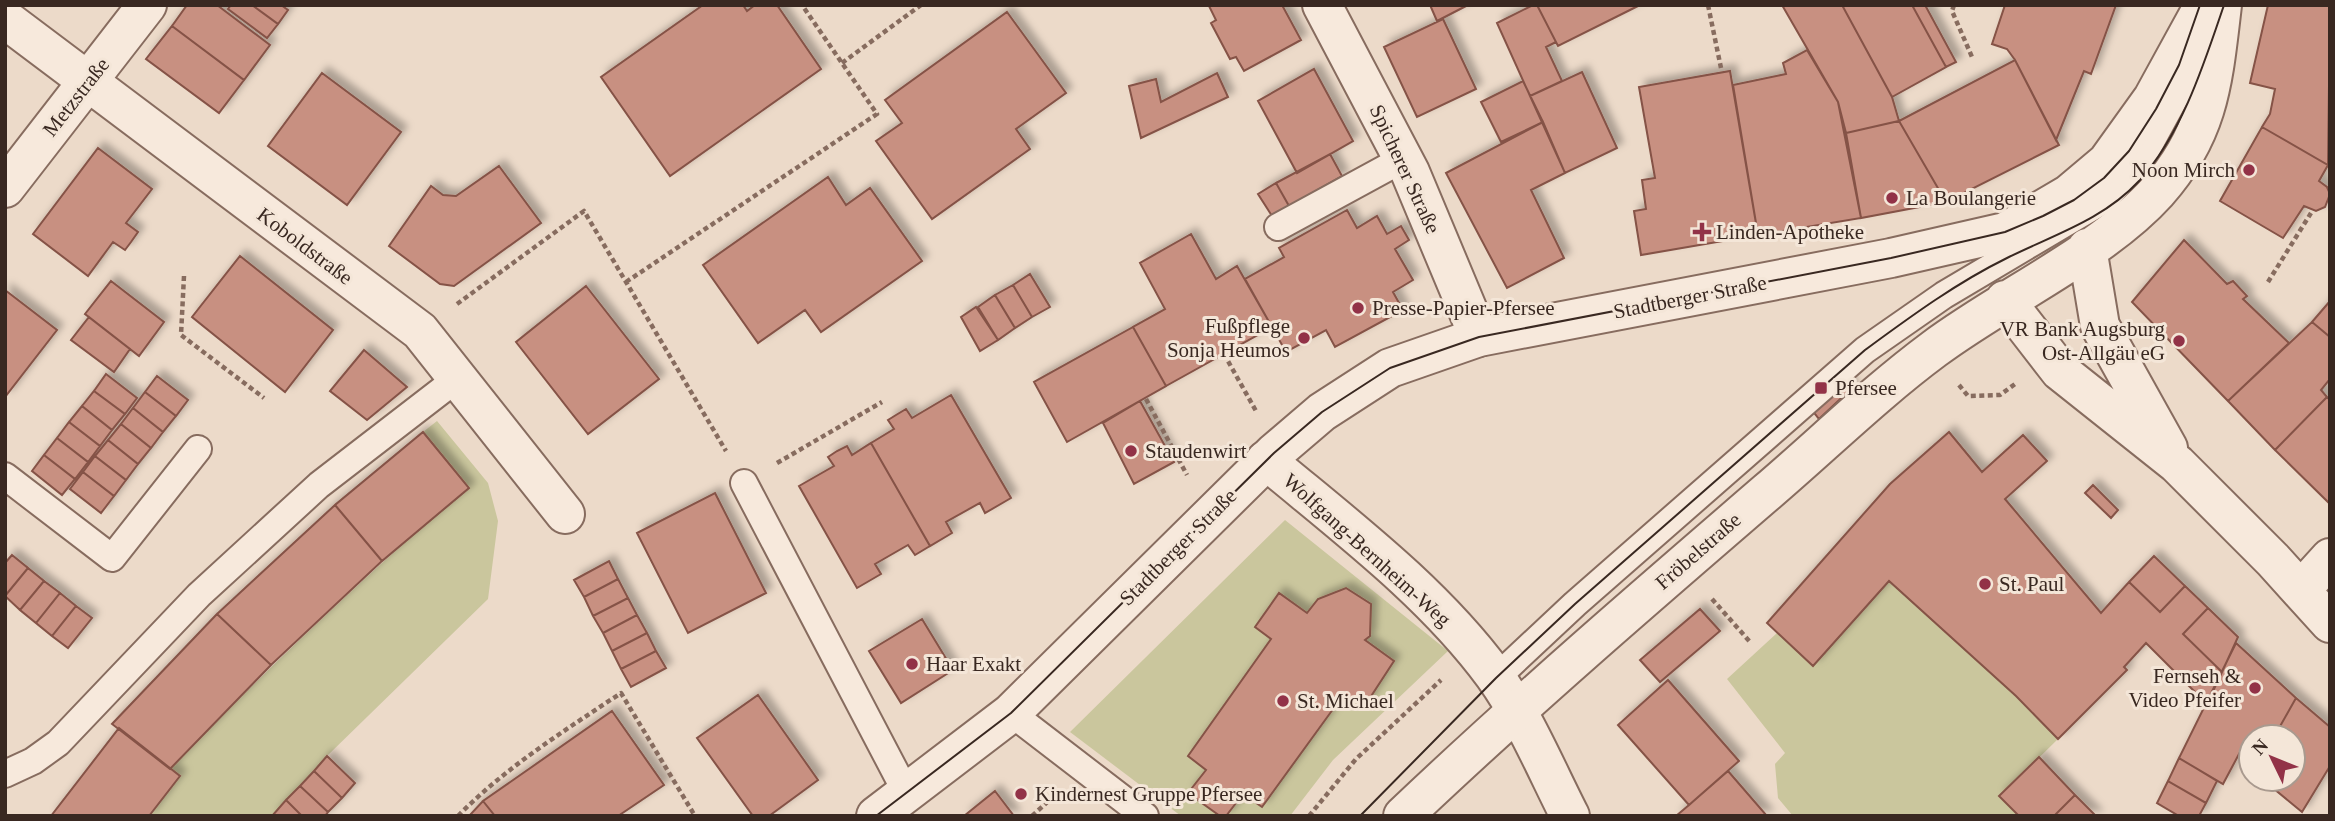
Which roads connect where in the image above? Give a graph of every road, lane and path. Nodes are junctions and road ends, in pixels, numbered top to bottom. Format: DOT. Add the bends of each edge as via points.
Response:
graph roads {
  1 [pos="147,5"];
  2 [pos="802,5"];
  3 [pos="922,5"];
  4 [pos="1322,5"];
  5 [pos="1708,5"];
  6 [pos="1954,5"];
  7 [pos="2204,5"];
  8 [pos="2212,5"];
  9 [pos="2222,5"];
  10 [pos="5,19"];
  11 [pos="1972,57"];
  12 [pos="842,63"];
  13 [pos="1721,68"];
  14 [pos="88,83"];
  15 [pos="1403,159"];
  16 [pos="5,188"];
  17 [pos="2311,213"];
  18 [pos="1278,227"];
  19 [pos="2089,230"];
  20 [pos="2005,245"];
  21 [pos="184,276"];
  22 [pos="626,282"];
  23 [pos="2268,282"];
  24 [pos="2005,300"];
  25 [pos="419,331"];
  26 [pos="1479,337"];
  27 [pos="1224,354"];
  28 [pos="459,377"];
  29 [pos="264,398"];
  30 [pos="1146,399"];
  31 [pos="882,402"];
  32 [pos="1257,415"];
  33 [pos="198,449"];
  34 [pos="1266,460"];
  35 [pos="2177,464"];
  36 [pos="5,475"];
  37 [pos="1191,481"];
  38 [pos="744,483"];
  39 [pos="565,514"];
  40 [pos="2330,558"];
  41 [pos="1681,566"];
  42 [pos="2301,590"];
  43 [pos="2330,623"];
  44 [pos="1751,643"];
  45 [pos="1486,664"];
  46 [pos="1516,709"];
  47 [pos="1011,713"];
  48 [pos="5,774"];
  49 [pos="1059,790"];
  50 [pos="907,794"];
  51 [pos="458,816"];
  52 [pos="695,816"];
  53 [pos="876,816"];
  54 [pos="1032,816"];
  55 [pos="1145,816"];
  56 [pos="1309,816"];
  57 [pos="1403,816"];
  58 [pos="1570,816"];
  1 -- 14 [label="street, Metzstraße"];
  2 -- 12 [label="path"];
  3 -- 12 [label="path"];
  4 -- 15 [label="street, Spicherer Straße"];
  5 -- 13 [label="path"];
  6 -- 11 [label="path" via="1952,11"];
  7 -- 20 [label="street, Stadtberger Straße" via="2153,98 2107,162"];
  8 -- 19 [label="lane" via="2190,69 2141,160"];
  9 -- 19 [label="street, Fröbelstraße" via="2202,123 2180,162 2158,191 2122,224"];
  10 -- 14 [label="street, Koboldstraße"];
  12 -- 22 [label="path" via="877,114"];
  14 -- 16 [label="street, Metzstraße"];
  14 -- 25 [label="street, Koboldstraße"];
  15 -- 18 [label="lane"];
  15 -- 26 [label="street, Spicherer Straße"];
  17 -- 23 [label="path"];
  19 -- 20 [label="lane"];
  19 -- 24 [label="street, Fröbelstraße"];
  19 -- 35 [label="street" via="2100,326"];
  20 -- 24 [label="lane"];
  20 -- 26 [label="street, Stadtberger Straße" via="1891,258"];
  20 -- 45 [label="lane" via="1865,350 1575,604"];
  21 -- 29 [label="path" via="181,335"];
  22 -- 25 [label="path" via="584,211"];
  22 -- 38 [label="path"];
  24 -- 35 [label="street" via="2060,372"];
  24 -- 41 [label="street, Fröbelstraße" via="1932,350"];
  25 -- 28 [label="street, Koboldstraße"];
  26 -- 34 [label="street, Stadtberger Straße" via="1390,368 1322,412"];
  27 -- 32 [label="path"];
  28 -- 39 [label="street, Koboldstraße"];
  28 -- 48 [label="lane" via="319,485 199,595 58,743"];
  30 -- 37 [label="path"];
  31 -- 38 [label="path"];
  33 -- 36 [label="lane" via="112,558"];
  34 -- 45 [label="street, Wolfgang-Bernheim-Weg" via="1408,582"];
  34 -- 47 [label="street, Stadtberger Straße"];
  35 -- 42 [label="street"];
  38 -- 50 [label="lane"];
  40 -- 42 [label="street"];
  41 -- 44 [label="path"];
  41 -- 46 [label="street, Fröbelstraße"];
  42 -- 43 [label="street"];
  45 -- 46 [label="street, Wolfgang-Bernheim-Weg"];
  45 -- 56 [label="path" via="1356,759"];
  46 -- 57 [label="street, Fröbelstraße"];
  46 -- 58 [label="street, Wolfgang-Bernheim-Weg"];
  47 -- 50 [label="street, Stadtberger Straße"];
  47 -- 55 [label="lane"];
  49 -- 54 [label="path"];
  50 -- 53 [label="street, Stadtberger Straße"];
  51 -- 52 [label="path" via="537,749 621,693"];
}
